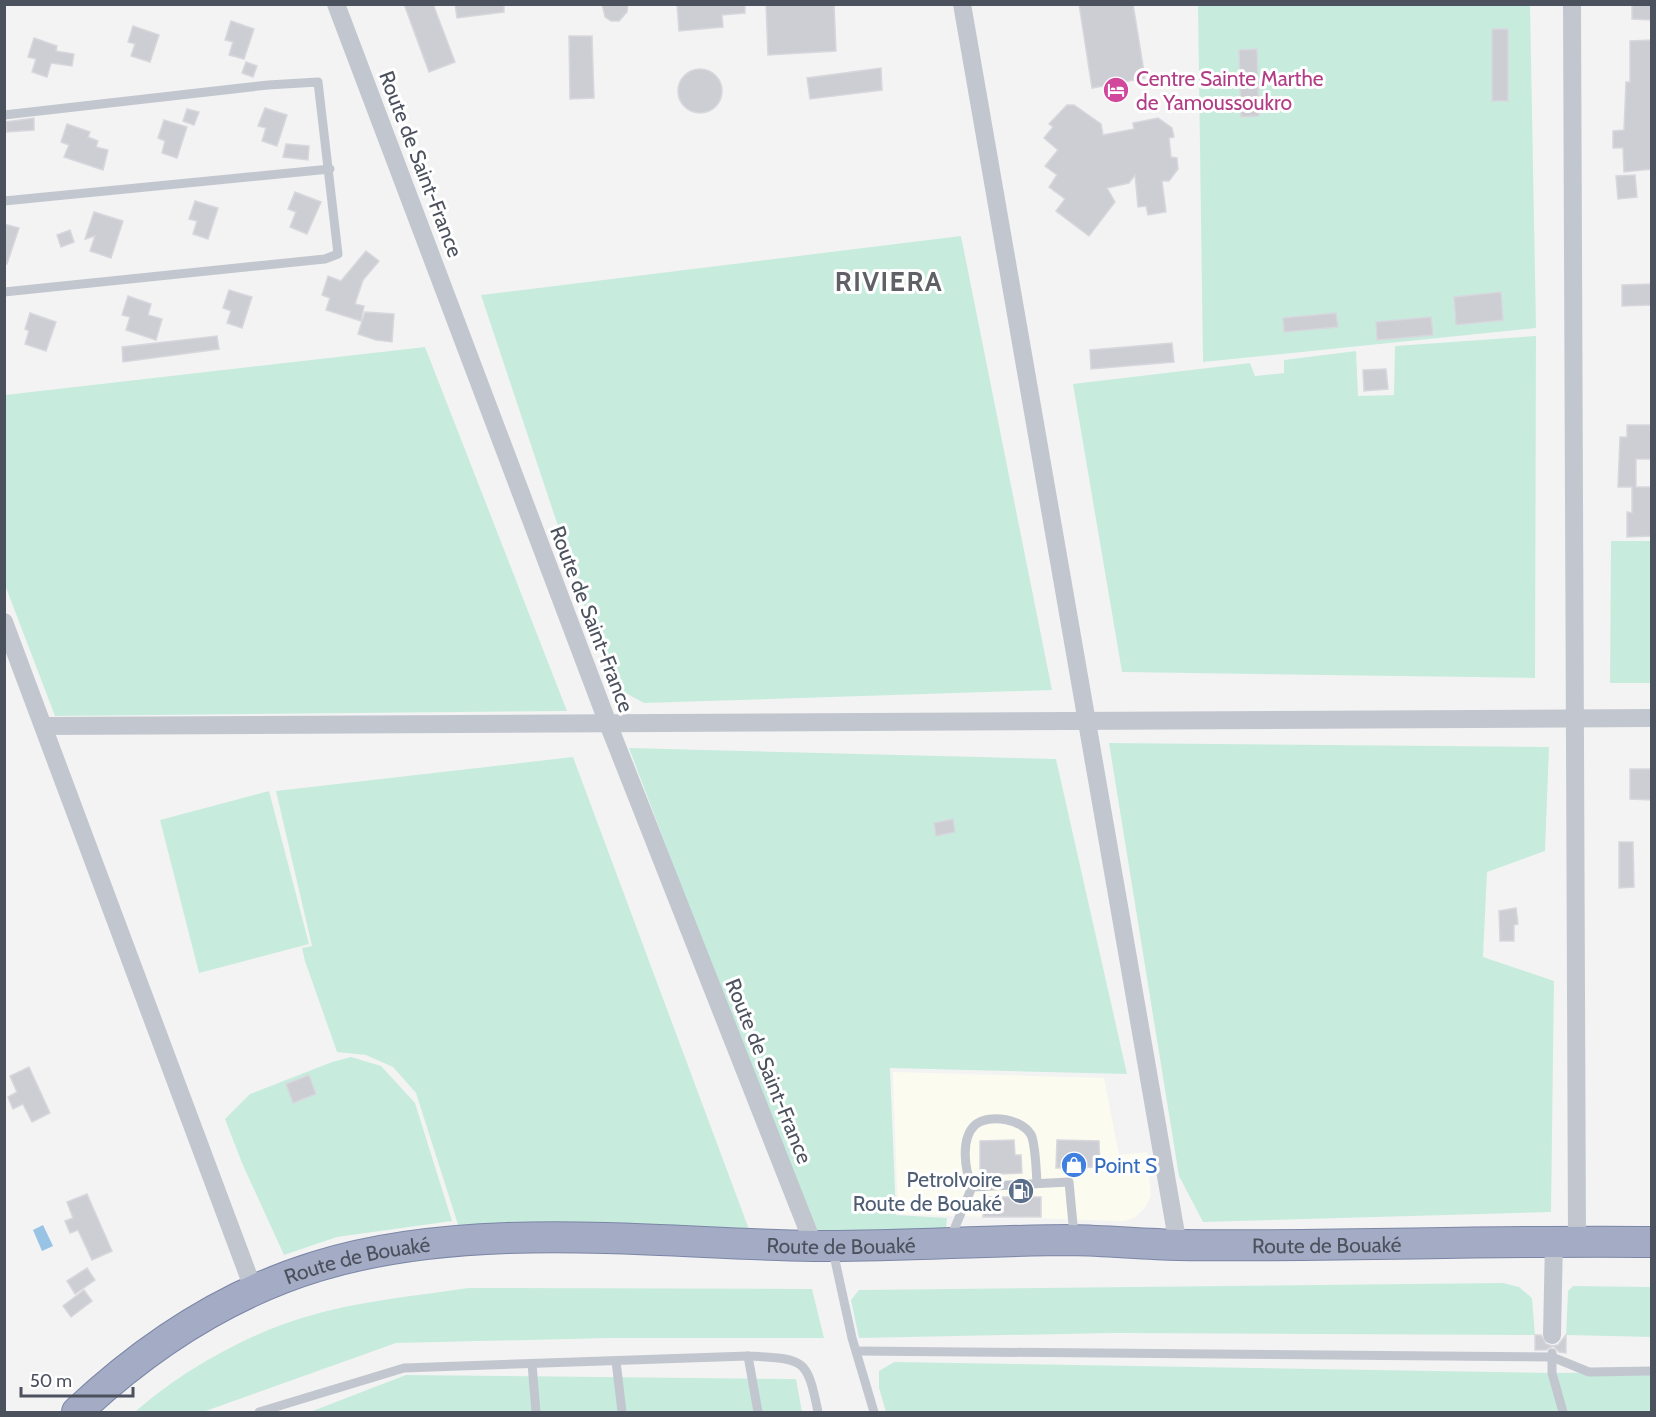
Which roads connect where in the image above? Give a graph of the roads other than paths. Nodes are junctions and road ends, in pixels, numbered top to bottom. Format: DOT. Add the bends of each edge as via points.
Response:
graph roads {
  1 [pos="336,4"];
  2 [pos="962,4"];
  3 [pos="1572,4"];
  4 [pos="4,115"];
  5 [pos="330,169"];
  6 [pos="4,201"];
  7 [pos="4,292"];
  8 [pos="4,622"];
  9 [pos="1576,717"];
  10 [pos="1652,718"];
  11 [pos="1087,720"];
  12 [pos="607,721"];
  13 [pos="44,726"];
  14 [pos="1037,1183"];
  15 [pos="972,1187"];
  16 [pos="1074,1240"];
  17 [pos="1566,1241"];
  18 [pos="1652,1242"];
  19 [pos="948,1243"];
  20 [pos="1178,1245"];
  21 [pos="823,1246"];
  22 [pos="253,1288"];
  23 [pos="1552,1348"];
  24 [pos="857,1351"];
  25 [pos="748,1356"];
  26 [pos="616,1361"];
  27 [pos="532,1364"];
  28 [pos="1652,1371"];
  29 [pos="77,1413"];
  30 [pos="259,1413"];
  31 [pos="536,1413"];
  32 [pos="622,1413"];
  33 [pos="758,1413"];
  34 [pos="818,1413"];
  35 [pos="874,1413"];
  36 [pos="1563,1413"];
  1 -- 12 [label="street, Route de Saint-France"];
  2 -- 11 [label="street"];
  3 -- 9 [label="street"];
  4 -- 5 [label="lane" via="318,82"];
  5 -- 6 [label="lane"];
  5 -- 7 [label="lane" via="338,254 313,261"];
  8 -- 13 [label="street"];
  9 -- 10 [label="street"];
  9 -- 11 [label="street"];
  9 -- 17 [label="street"];
  11 -- 12 [label="street"];
  11 -- 20 [label="street"];
  12 -- 13 [label="street"];
  12 -- 21 [label="street, Route de Saint-France"];
  13 -- 22 [label="street"];
  14 -- 15 [label="lane"];
  14 -- 15 [label="lane" via="1031,1136 1024,1126 1012,1121 983,1120 974,1126 966,1148 966,1168"];
  14 -- 16 [label="lane" via="1070,1182"];
  15 -- 19 [label="lane"];
  16 -- 19 [label="highway, Route de Bouaké"];
  16 -- 20 [label="highway, Route de Bouaké"];
  17 -- 18 [label="highway, Route de Bouaké"];
  17 -- 20 [label="highway, Route de Bouaké"];
  17 -- 23 [label="street"];
  19 -- 21 [label="highway, Route de Bouaké"];
  21 -- 22 [label="highway, Route de Bouaké" via="591,1237 467,1241 321,1264"];
  21 -- 24 [label="lane"];
  22 -- 29 [label="highway, Route de Bouaké" via="162,1341"];
  23 -- 24 [label="lane"];
  23 -- 28 [label="lane" via="1589,1372"];
  23 -- 36 [label="lane" via="1552,1373"];
  24 -- 35 [label="lane"];
  25 -- 26 [label="lane"];
  25 -- 33 [label="lane"];
  25 -- 34 [label="lane" via="788,1358 799,1363 808,1371"];
  26 -- 27 [label="lane"];
  26 -- 32 [label="lane"];
  27 -- 30 [label="lane" via="404,1368"];
  27 -- 31 [label="lane"];
}
